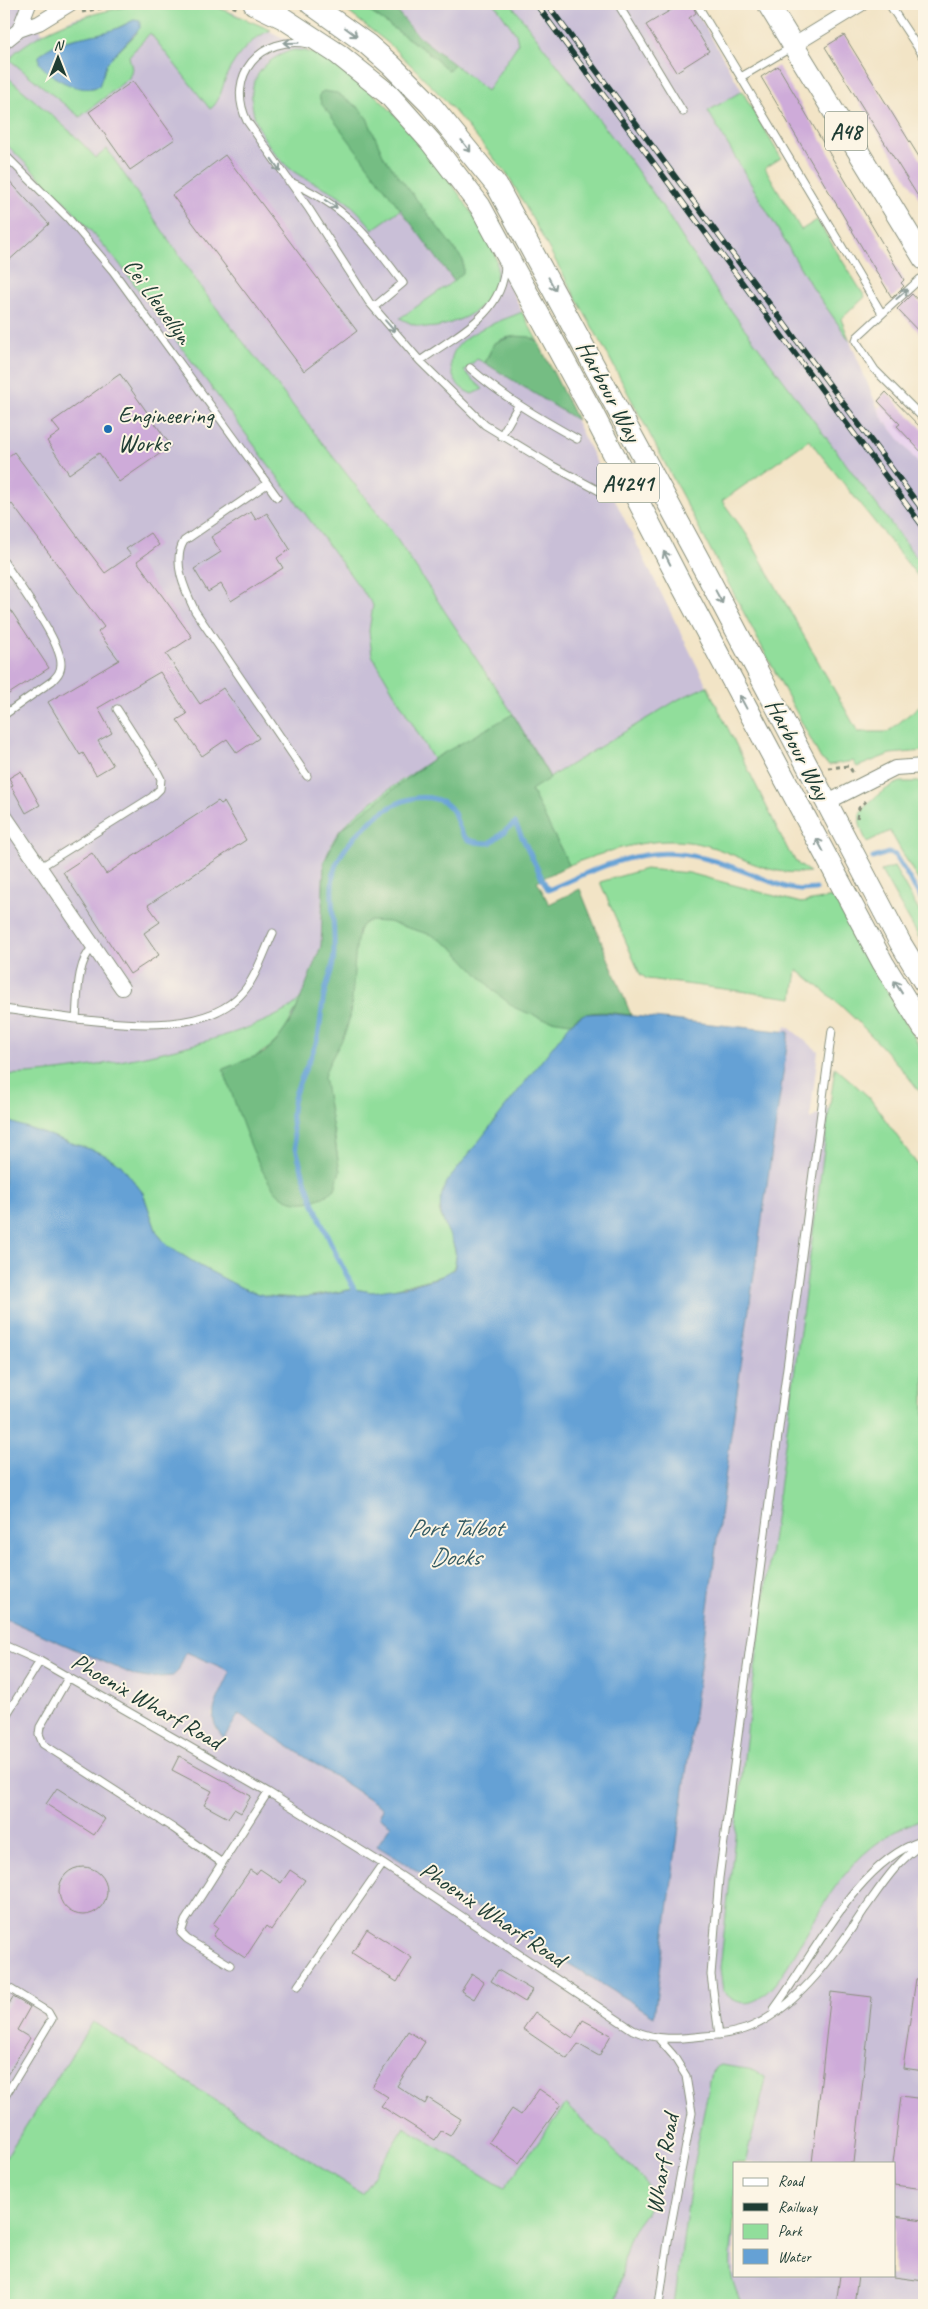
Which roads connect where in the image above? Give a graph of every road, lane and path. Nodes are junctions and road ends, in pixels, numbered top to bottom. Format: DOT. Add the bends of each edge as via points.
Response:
graph roads {
  1 [pos="28,4"];
  2 [pos="70,4"];
  3 [pos="254,4"];
  4 [pos="311,4"];
  5 [pos="618,4"];
  6 [pos="697,4"];
  7 [pos="768,4"];
  8 [pos="861,4"];
  9 [pos="889,4"];
  10 [pos="19,30"];
  11 [pos="4,42"];
  12 [pos="794,45"];
  13 [pos="338,54"];
  14 [pos="924,57"];
  15 [pos="742,77"];
  16 [pos="683,112"];
  17 [pos="4,154"];
  18 [pos="288,181"];
  19 [pos="505,254"];
  20 [pos="924,259"];
  21 [pos="924,279"];
  22 [pos="374,307"];
  23 [pos="881,312"];
  24 [pos="420,361"];
  25 [pos="470,368"];
  26 [pos="518,406"];
  27 [pos="924,419"];
  28 [pos="501,436"];
  29 [pos="578,439"];
  30 [pos="267,484"];
  31 [pos="605,494"];
  32 [pos="277,497"];
  33 [pos="4,562"];
  34 [pos="117,709"];
  35 [pos="4,715"];
  36 [pos="924,766"];
  37 [pos="307,776"];
  38 [pos="826,803"];
  39 [pos="4,814"];
  40 [pos="38,868"];
  41 [pos="273,933"];
  42 [pos="93,947"];
  43 [pos="924,982"];
  44 [pos="122,988"];
  45 [pos="4,1009"];
  46 [pos="76,1019"];
  47 [pos="924,1029"];
  48 [pos="832,1030"];
  49 [pos="4,1645"];
  50 [pos="40,1661"];
  51 [pos="68,1678"];
  52 [pos="4,1719"];
  53 [pos="268,1792"];
  54 [pos="924,1842"];
  55 [pos="222,1862"];
  56 [pos="383,1864"];
  57 [pos="230,1965"];
  58 [pos="4,1985"];
  59 [pos="298,1986"];
  60 [pos="763,2020"];
  61 [pos="719,2035"];
  62 [pos="659,2039"];
  63 [pos="4,2098"];
  64 [pos="659,2305"];
  1 -- 10 [label="street"];
  2 -- 10 [label="street"];
  3 -- 13 [label="main road, Harbour Way / A4241" via="283,18"];
  4 -- 38 [label="main road, Harbour Way / A4241, one-way" via="391,65 430,104 497,186"];
  5 -- 16 [label="lane"];
  6 -- 15 [label="lane"];
  7 -- 12 [label="main road, A48"];
  8 -- 12 [label="street"];
  9 -- 14 [label="lane"];
  10 -- 11 [label="street"];
  12 -- 15 [label="lane"];
  12 -- 20 [label="main road, A48"];
  13 -- 18 [label="lane, one-way" via="307,43 276,44 262,50 242,81 241,110"];
  13 -- 19 [label="main road, Harbour Way / A4241" via="388,94 430,141 480,206"];
  15 -- 23 [label="lane"];
  17 -- 30 [label="lane, Cei Llewellyn" via="68,218 113,271"];
  18 -- 22 [label="lane"];
  18 -- 22 [label="lane, one-way" via="320,197 359,227 402,283"];
  19 -- 24 [label="lane" via="502,285 494,305"];
  47 -- 19 [label="main road, Harbour Way / A4241, one-way" via="878,954 591,410"];
  23 -- 21 [label="lane, one-way"];
  22 -- 24 [label="lane, one-way"];
  23 -- 27 [label="lane" via="857,337 857,345 875,370"];
  24 -- 28 [label="lane" via="469,411"];
  25 -- 26 [label="lane"];
  26 -- 28 [label="lane"];
  26 -- 29 [label="lane"];
  28 -- 31 [label="lane"];
  30 -- 32 [label="lane, Cei Llewellyn"];
  30 -- 37 [label="lane" via="184,542 179,549 179,564 195,611"];
  33 -- 35 [label="lane" via="51,637 61,663 58,675 52,681"];
  34 -- 40 [label="lane" via="158,773 160,789 152,798"];
  36 -- 38 [label="street" via="896,768"];
  38 -- 43 [label="main road, Harbour Way / A4241"];
  39 -- 40 [label="street"];
  40 -- 42 [label="street"];
  41 -- 46 [label="lane" via="251,982 221,1010 202,1018 146,1024"];
  42 -- 44 [label="street"];
  42 -- 46 [label="lane" via="82,965"];
  45 -- 46 [label="lane"];
  48 -- 61 [label="lane" via="719,1878 711,1975"];
  49 -- 50 [label="lane, Phoenix Wharf Road"];
  50 -- 51 [label="lane, Phoenix Wharf Road"];
  50 -- 52 [label="lane"];
  51 -- 53 [label="lane, Phoenix Wharf Road"];
  51 -- 55 [label="lane" via="40,1727 39,1737 43,1744"];
  53 -- 55 [label="lane"];
  53 -- 56 [label="lane, Phoenix Wharf Road"];
  54 -- 60 [label="lane, Phoenix Wharf Road" via="904,1857 890,1874 826,1965 789,2001"];
  54 -- 60 [label="lane" via="907,1846 894,1855 855,1893 832,1922 788,1991"];
  55 -- 57 [label="lane" via="185,1921 181,1933"];
  56 -- 59 [label="lane"];
  56 -- 62 [label="lane, Phoenix Wharf Road" via="633,2030"];
  58 -- 63 [label="lane" via="48,2012 52,2019"];
  60 -- 61 [label="lane, Phoenix Wharf Road" via="740,2031"];
  61 -- 62 [label="lane, Phoenix Wharf Road"];
  62 -- 64 [label="lane, Wharf Road" via="686,2076 692,2113"];
}
